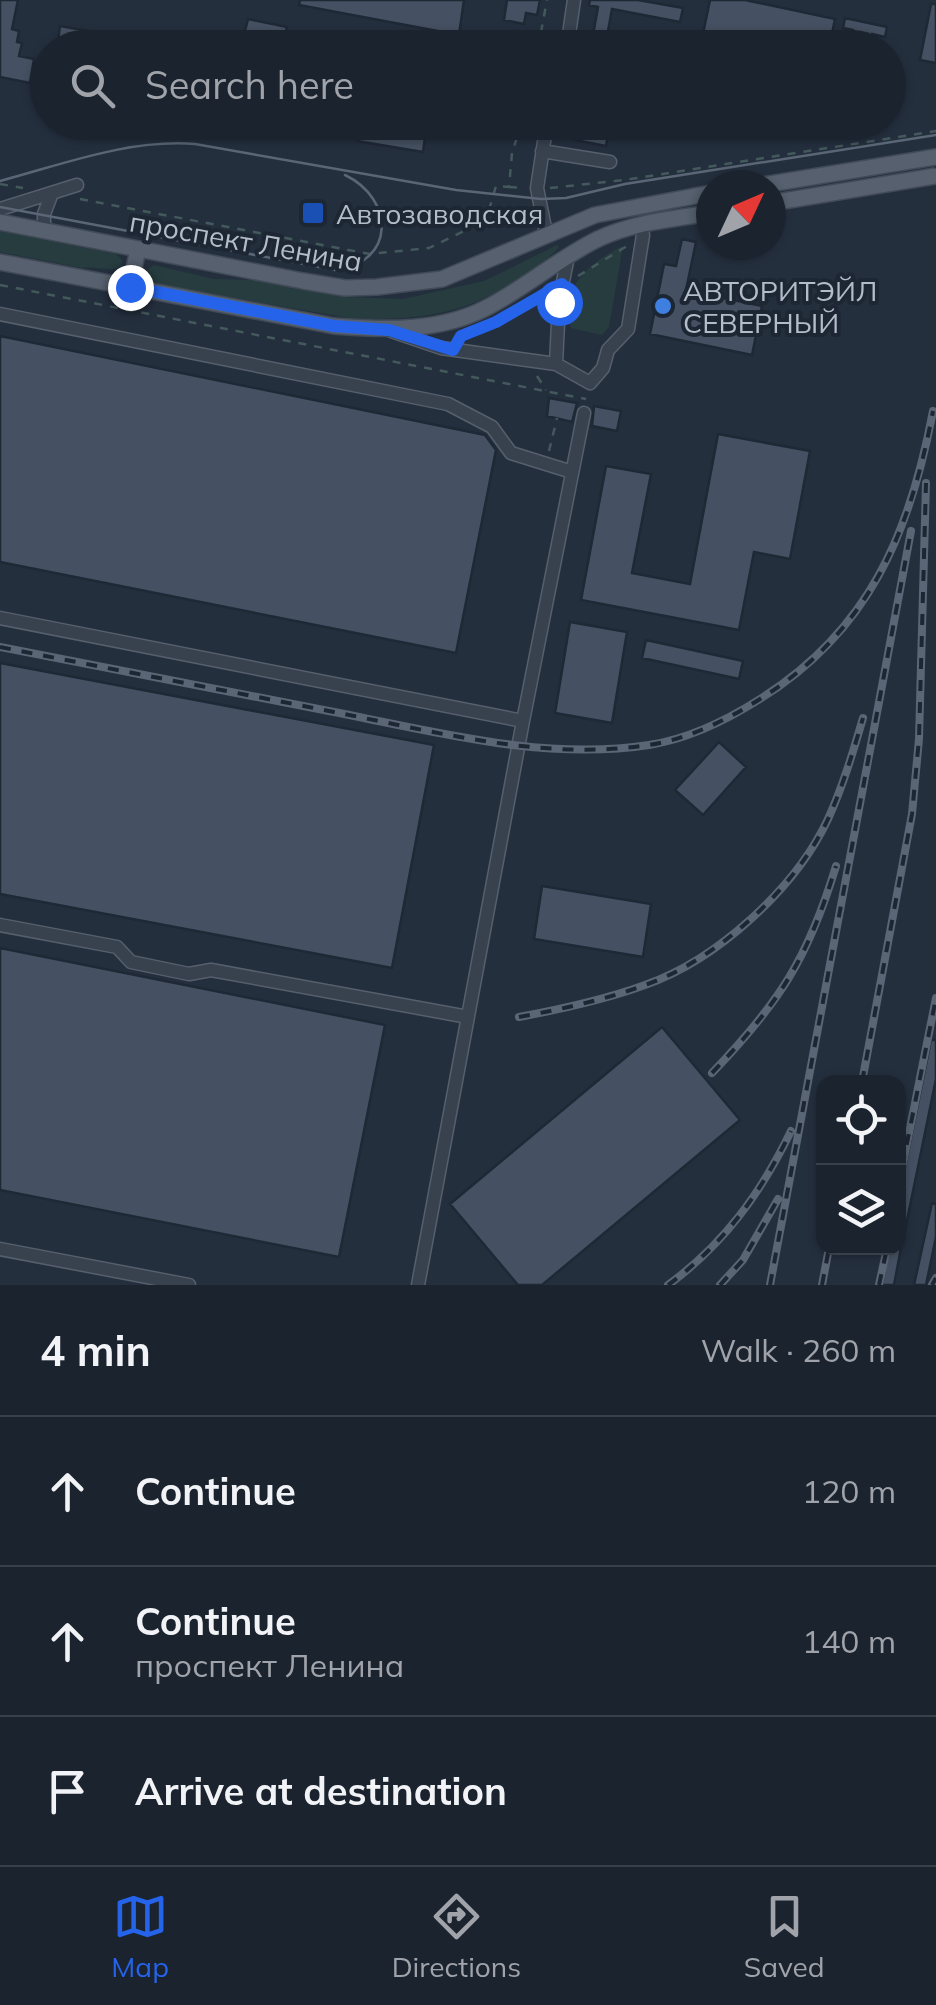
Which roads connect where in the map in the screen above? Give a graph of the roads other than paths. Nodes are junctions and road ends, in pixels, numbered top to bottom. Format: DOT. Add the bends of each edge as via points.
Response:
graph roads {
  1 [pos="574,0"];
  2 [pos="570,30"];
  3 [pos="544,140"];
  4 [pos="542,150"];
  5 [pos="936,157"];
  6 [pos="610,162"];
  7 [pos="936,176"];
  8 [pos="786,181"];
  9 [pos="77,185"];
  10 [pos="52,193"];
  11 [pos="696,196"];
  12 [pos="786,201"];
  13 [pos="0,209"];
  14 [pos="696,214"];
  15 [pos="0,222"];
  16 [pos="639,224"];
  17 [pos="44,230"];
  18 [pos="552,231"];
  19 [pos="138,248"];
  20 [pos="568,256"];
  21 [pos="0,262"];
  22 [pos="130,287"];
  23 [pos="0,314"];
  24 [pos="389,330"];
  25 [pos="556,364"];
  26 [pos="590,383"];
  27 [pos="572,472"];
  28 [pos="0,618"];
  29 [pos="523,720"];
  30 [pos="0,925"];
  31 [pos="468,1017"];
  32 [pos="0,1249"];
  33 [pos="189,1285"];
  34 [pos="418,1285"];
  1 -- 2 [label="street"];
  3 -- 4 [label="street"];
  4 -- 6 [label="street"];
  4 -- 18 [label="street" via="537,188"];
  5 -- 8 [label="main road"];
  7 -- 12 [label="main road, bridge"];
  9 -- 10 [label="street"];
  10 -- 13 [label="street"];
  10 -- 17 [label="street"];
  11 -- 18 [label="main road, проспект Ленина" via="632,206"];
  14 -- 16 [label="main road"];
  15 -- 17 [label="main road, проспект Ленина"];
  16 -- 20 [label="main road"];
  16 -- 26 [label="street" via="628,328"];
  17 -- 19 [label="main road, проспект Ленина"];
  18 -- 19 [label="main road, проспект Ленина" via="442,279 377,287 317,283"];
  18 -- 20 [label="main road" via="569,236"];
  19 -- 22 [label="main road"];
  20 -- 24 [label="main road" via="483,310"];
  20 -- 25 [label="street"];
  21 -- 22 [label="main road"];
  22 -- 24 [label="main road" via="334,326"];
  23 -- 27 [label="street" via="448,404 492,427 511,453"];
  24 -- 25 [label="street" via="453,350"];
  25 -- 26 [label="street"];
  26 -- 27 [label="street"];
  27 -- 29 [label="street"];
  28 -- 29 [label="street"];
  29 -- 31 [label="street"];
  30 -- 31 [label="street" via="117,948 131,962 189,974 211,970"];
  31 -- 34 [label="street"];
  32 -- 33 [label="street"];
}
